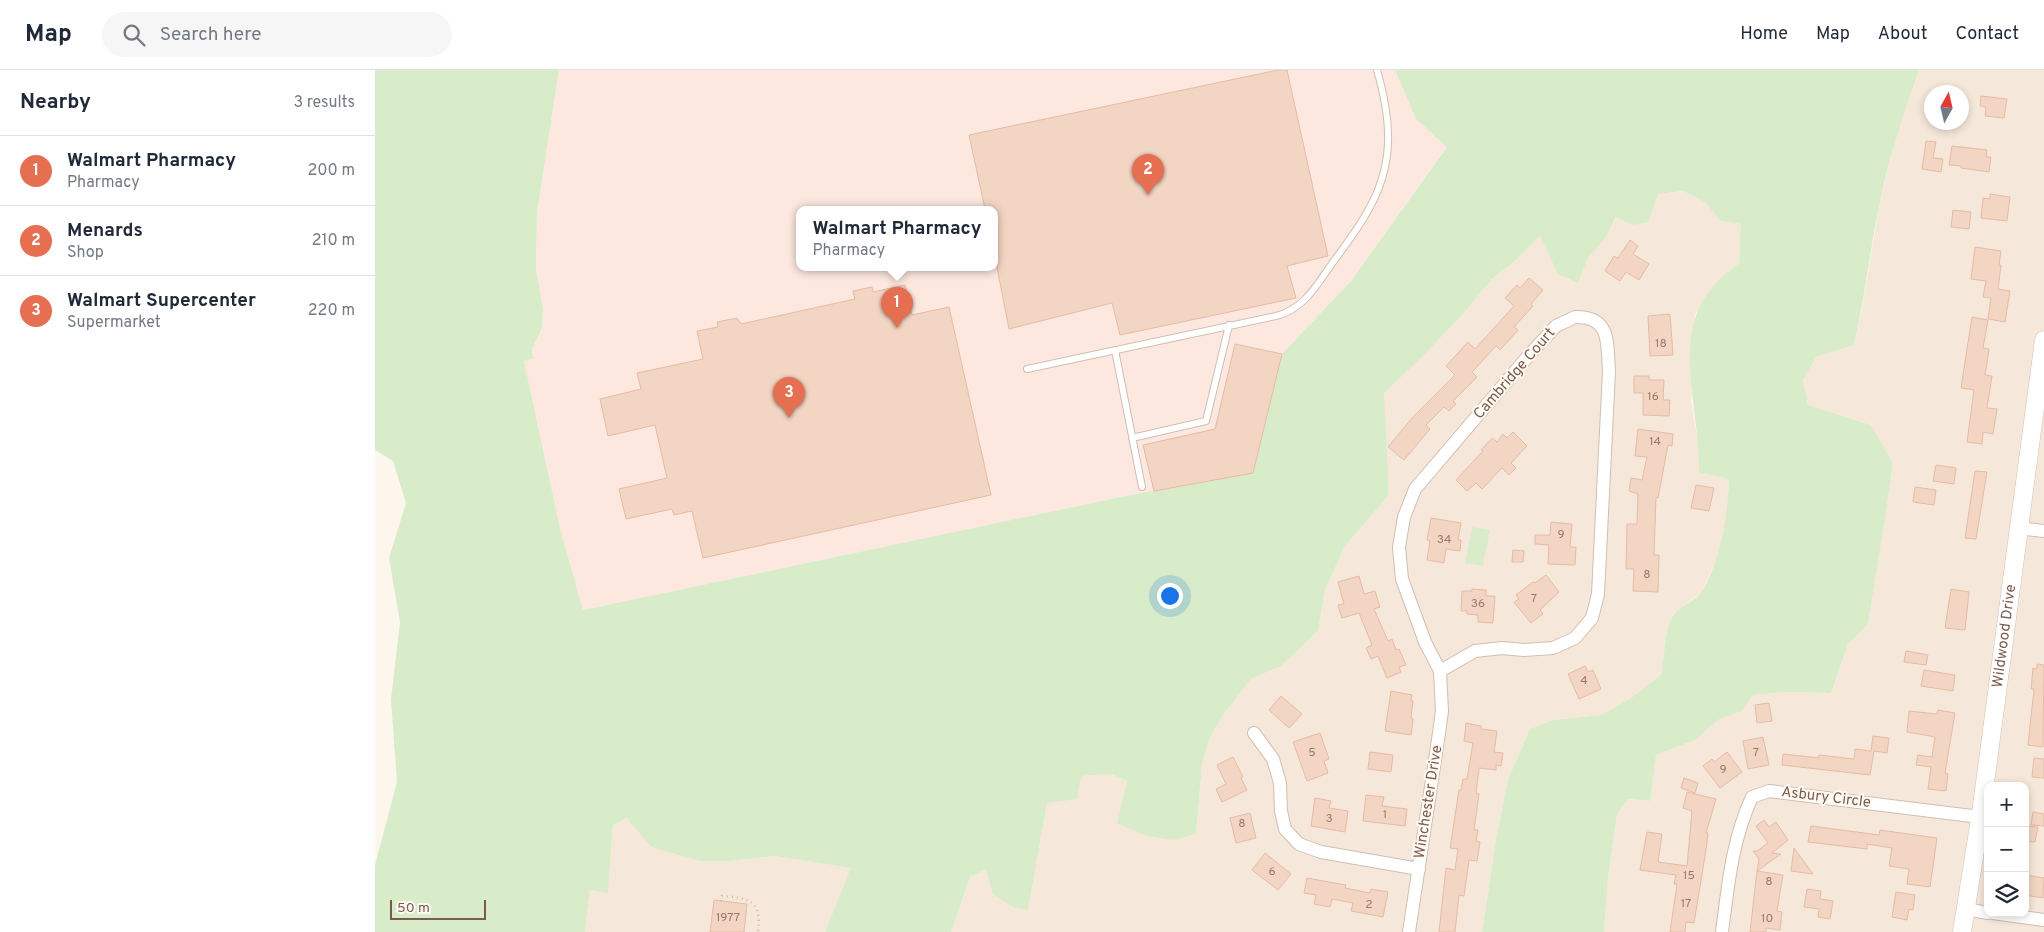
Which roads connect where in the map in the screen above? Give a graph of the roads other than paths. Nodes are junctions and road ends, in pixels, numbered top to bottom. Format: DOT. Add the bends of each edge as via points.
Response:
graph roads {
  1 [pos="1377,70"];
  2 [pos="1229,325"];
  3 [pos="2044,340"];
  4 [pos="1115,350"];
  5 [pos="1027,369"];
  6 [pos="1132,438"];
  7 [pos="1142,487"];
  8 [pos="2018,528"];
  9 [pos="2044,531"];
  10 [pos="1440,671"];
  11 [pos="1254,733"];
  12 [pos="1980,818"];
  13 [pos="1419,869"];
  14 [pos="1966,909"];
  15 [pos="1984,911"];
  16 [pos="2022,917"];
  17 [pos="2044,920"];
  18 [pos="1409,932"];
  19 [pos="1722,932"];
  20 [pos="1963,932"];
  1 -- 2 [label="lane" via="1388,112 1388,148 1381,183 1366,216 1309,296 1299,305 1283,314"];
  2 -- 4 [label="lane"];
  2 -- 6 [label="lane" via="1206,422"];
  3 -- 8 [label="street, Wildwood Drive"];
  4 -- 5 [label="lane"];
  4 -- 6 [label="lane"];
  6 -- 7 [label="lane"];
  8 -- 9 [label="street"];
  8 -- 12 [label="street, Wildwood Drive"];
  10 -- 10 [label="street, Cambridge Court" via="1425,642 1402,579 1399,547 1403,517 1415,489 1556,326 1575,317 1589,317 1600,324 1606,336 1609,371 1598,594 1592,618 1575,638 1553,648 1475,651"];
  10 -- 13 [label="street, Winchester Drive" via="1442,711"];
  11 -- 13 [label="street" via="1273,759 1280,783 1285,828 1299,844 1321,852"];
  12 -- 14 [label="street, Wildwood Drive"];
  12 -- 19 [label="street, Asbury Circle" via="1769,791 1751,797 1735,845"];
  13 -- 18 [label="street, Winchester Drive"];
  14 -- 15 [label="street"];
  14 -- 20 [label="street, Wildwood Drive"];
  16 -- 17 [label="street"];
}
